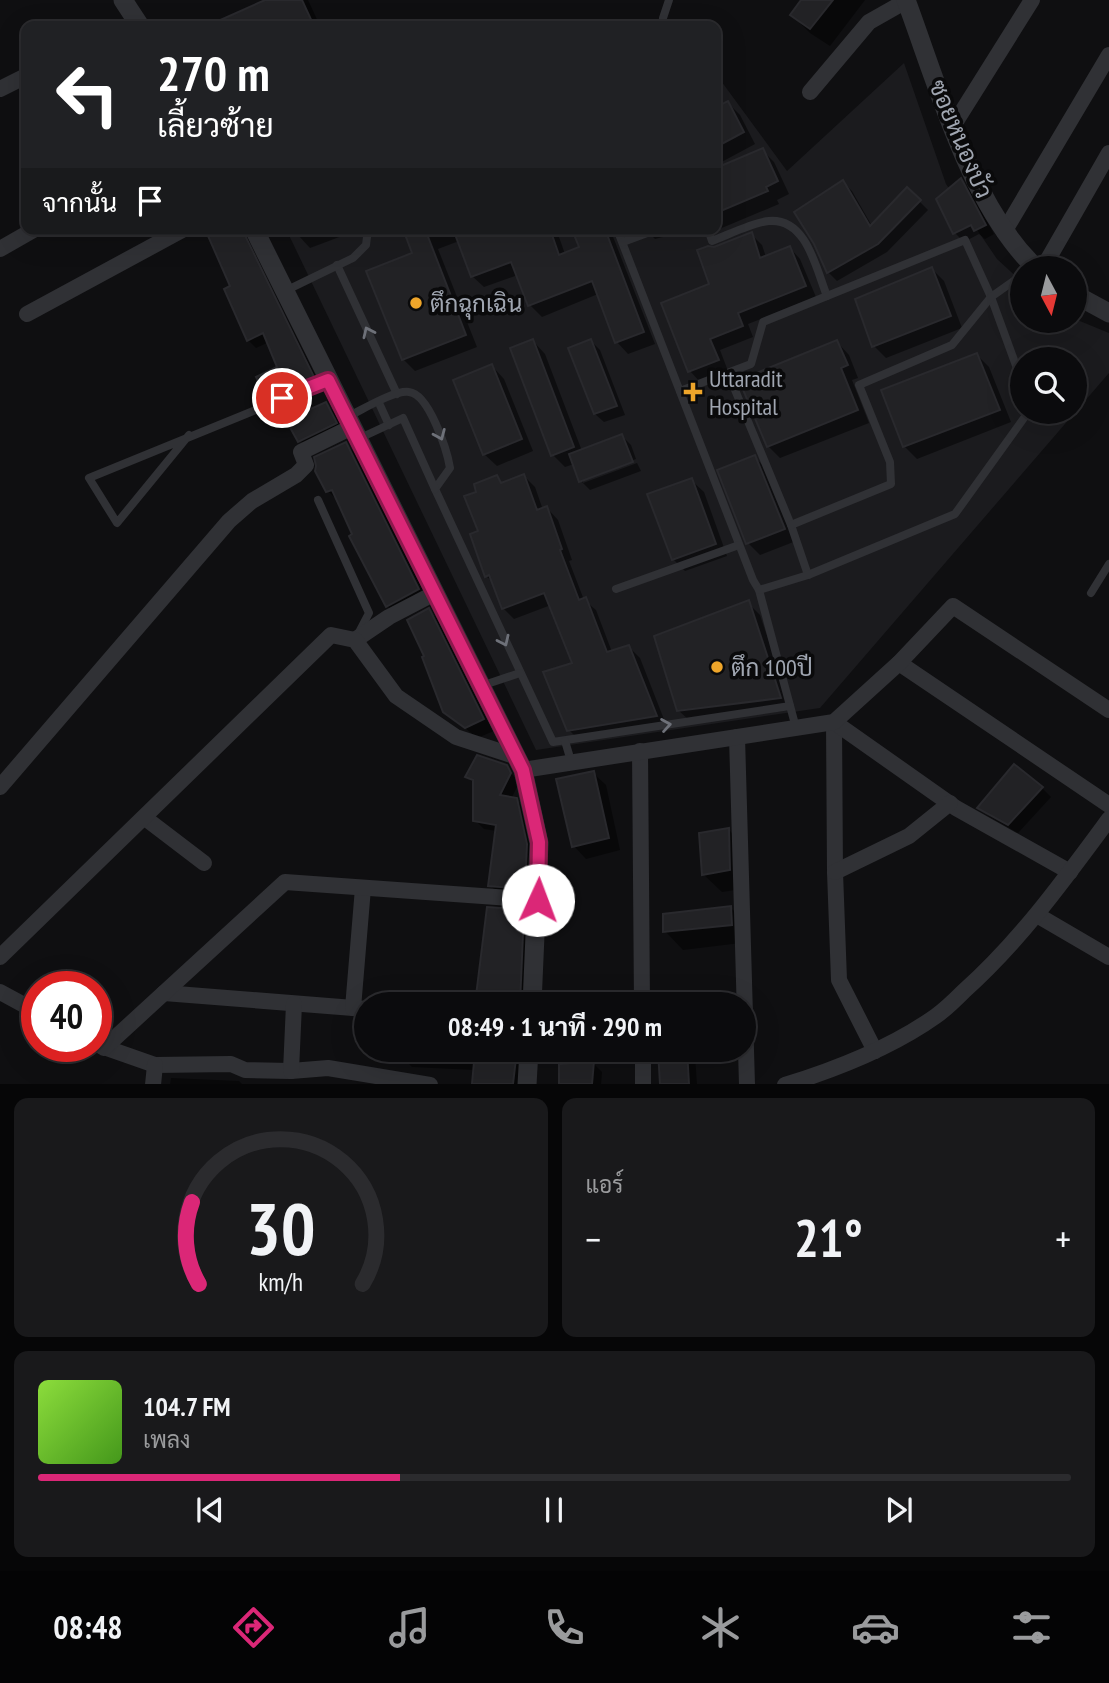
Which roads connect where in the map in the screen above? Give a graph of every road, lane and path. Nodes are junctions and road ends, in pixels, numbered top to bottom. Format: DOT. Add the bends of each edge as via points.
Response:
graph roads {
  1 [pos="123,0"];
  2 [pos="669,0"];
  3 [pos="1032,0"];
  4 [pos="906,1"];
  5 [pos="663,18"];
  6 [pos="135,21"];
  7 [pos="1109,55"];
  8 [pos="21,78"];
  9 [pos="0,89"];
  10 [pos="810,92"];
  11 [pos="953,126"];
  12 [pos="1109,153"];
  13 [pos="1004,232"];
  14 [pos="24,235"];
  15 [pos="173,235"];
  16 [pos="257,235"];
  17 [pos="367,235"];
  18 [pos="619,235"];
  19 [pos="641,235"];
  20 [pos="710,235"];
  21 [pos="622,242"];
  22 [pos="0,249"];
  23 [pos="1023,256"];
  24 [pos="1042,256"];
  25 [pos="337,265"];
  26 [pos="1010,285"];
  27 [pos="284,291"];
  28 [pos="827,296"];
  29 [pos="991,297"];
  30 [pos="1087,301"];
  31 [pos="1109,312"];
  32 [pos="27,314"];
  33 [pos="1010,349"];
  34 [pos="728,373"];
  35 [pos="328,380"];
  36 [pos="680,391"];
  37 [pos="397,394"];
  38 [pos="379,403"];
  39 [pos="1020,424"];
  40 [pos="389,425"];
  41 [pos="353,428"];
  42 [pos="189,435"];
  43 [pos="435,489"];
  44 [pos="318,500"];
  45 [pos="791,526"];
  46 [pos="739,545"];
  47 [pos="1109,565"];
  48 [pos="808,575"];
  49 [pos="616,589"];
  50 [pos="759,590"];
  51 [pos="435,593"];
  52 [pos="1091,593"];
  53 [pos="355,640"];
  54 [pos="899,663"];
  55 [pos="520,673"];
  56 [pos="481,686"];
  57 [pos="790,706"];
  58 [pos="1109,710"];
  59 [pos="834,722"];
  60 [pos="796,728"];
  61 [pos="737,737"];
  62 [pos="565,741"];
  63 [pos="640,751"];
  64 [pos="571,761"];
  65 [pos="520,763"];
  66 [pos="0,787"];
  67 [pos="950,803"];
  68 [pos="1109,805"];
  69 [pos="145,818"];
  70 [pos="1109,820"];
  71 [pos="204,863"];
  72 [pos="835,872"];
  73 [pos="1070,872"];
  74 [pos="363,888"];
  75 [pos="538,900"];
  76 [pos="1037,915"];
  77 [pos="0,957"];
  78 [pos="1109,957"];
  79 [pos="0,992"];
  80 [pos="360,992"];
  81 [pos="533,992"];
  82 [pos="642,992"];
  83 [pos="164,993"];
  84 [pos="21,1003"];
  85 [pos="294,1004"];
  86 [pos="354,1009"];
  87 [pos="112,1035"];
  88 [pos="112,1049"];
  89 [pos="875,1051"];
  90 [pos="528,1062"];
  91 [pos="643,1062"];
  92 [pos="155,1065"];
  93 [pos="291,1072"];
  94 [pos="245,1077"];
  95 [pos="382,1080"];
  96 [pos="153,1084"];
  97 [pos="430,1084"];
  98 [pos="527,1084"];
  99 [pos="643,1084"];
  100 [pos="747,1084"];
  101 [pos="785,1084"];
  1 -- 6 [label="street"];
  2 -- 5 [label="lane"];
  3 -- 11 [label="street"];
  4 -- 10 [label="street" via="869,23"];
  4 -- 11 [label="street, ซอยหนองบัว"];
  7 -- 13 [label="street"];
  8 -- 9 [label="street"];
  11 -- 13 [label="street, ซอยหนองบัว" via="982,195"];
  12 -- 24 [label="street"];
  13 -- 23 [label="street, ซอยหนองบัว"];
  14 -- 22 [label="street"];
  15 -- 32 [label="street"];
  16 -- 27 [label="street"];
  17 -- 25 [label="lane" via="366,245 353,258"];
  18 -- 21 [label="lane"];
  19 -- 21 [label="lane"];
  20 -- 28 [label="lane" via="712,241 768,220 790,225 804,239"];
  21 -- 36 [label="lane"];
  25 -- 27 [label="lane"];
  37 -- 25 [label="lane, one-way"];
  26 -- 29 [label="lane"];
  27 -- 35 [label="street"];
  28 -- 29 [label="lane" via="965,240"];
  28 -- 34 [label="lane" via="763,323 751,364"];
  29 -- 33 [label="lane"];
  29 -- 45 [label="lane" via="952,345 859,385 890,462 891,484"];
  30 -- 31 [label="street"];
  34 -- 36 [label="lane"];
  34 -- 45 [label="lane"];
  35 -- 41 [label="street"];
  35 -- 42 [label="lane"];
  36 -- 46 [label="lane"];
  37 -- 38 [label="lane"];
  37 -- 43 [label="lane, one-way" via="418,395 448,456 450,468"];
  38 -- 40 [label="lane"];
  38 -- 41 [label="lane"];
  39 -- 48 [label="lane" via="955,514"];
  40 -- 41 [label="lane"];
  40 -- 43 [label="lane" via="403,418"];
  41 -- 51 [label="street"];
  41 -- 66 [label="street" via="301,452 306,465 296,475 251,500 229,522"];
  42 -- 42 [label="lane" via="89,478 117,523 133,503"];
  43 -- 55 [label="lane, one-way"];
  44 -- 53 [label="lane" via="369,613"];
  45 -- 48 [label="lane"];
  46 -- 49 [label="lane"];
  46 -- 50 [label="lane"];
  47 -- 52 [label="lane"];
  48 -- 50 [label="lane"];
  50 -- 57 [label="lane"];
  51 -- 53 [label="street"];
  51 -- 56 [label="street"];
  53 -- 65 [label="street" via="396,696 456,737"];
  53 -- 69 [label="street" via="331,635"];
  54 -- 58 [label="street" via="953,606"];
  54 -- 59 [label="street"];
  54 -- 68 [label="street"];
  55 -- 56 [label="lane"];
  55 -- 62 [label="lane" via="553,742"];
  56 -- 65 [label="street"];
  57 -- 60 [label="lane"];
  62 -- 57 [label="lane, one-way"];
  59 -- 60 [label="street"];
  59 -- 67 [label="street"];
  59 -- 72 [label="street"];
  60 -- 61 [label="street"];
  61 -- 63 [label="street"];
  61 -- 100 [label="street"];
  62 -- 64 [label="lane"];
  63 -- 64 [label="street"];
  63 -- 82 [label="street"];
  64 -- 65 [label="street"];
  65 -- 75 [label="street" via="539,842"];
  67 -- 72 [label="street" via="909,836"];
  67 -- 73 [label="street"];
  69 -- 71 [label="street"];
  69 -- 77 [label="street"];
  70 -- 73 [label="street"];
  72 -- 89 [label="street" via="839,980"];
  73 -- 76 [label="street"];
  74 -- 75 [label="street"];
  74 -- 80 [label="street"];
  74 -- 83 [label="street" via="285,882"];
  75 -- 81 [label="street"];
  76 -- 78 [label="street"];
  76 -- 89 [label="street" via="996,962 936,1016"];
  79 -- 84 [label="street"];
  83 -- 85 [label="street"];
  83 -- 87 [label="street"];
  85 -- 86 [label="street"];
  85 -- 93 [label="street"];
  88 -- 92 [label="street"];
  89 -- 101 [label="street"];
  90 -- 98 [label="street"];
  91 -- 99 [label="street"];
  92 -- 94 [label="street" via="231,1064"];
  92 -- 96 [label="street"];
  93 -- 94 [label="street"];
  93 -- 95 [label="street" via="328,1068"];
  95 -- 97 [label="street"];
}
